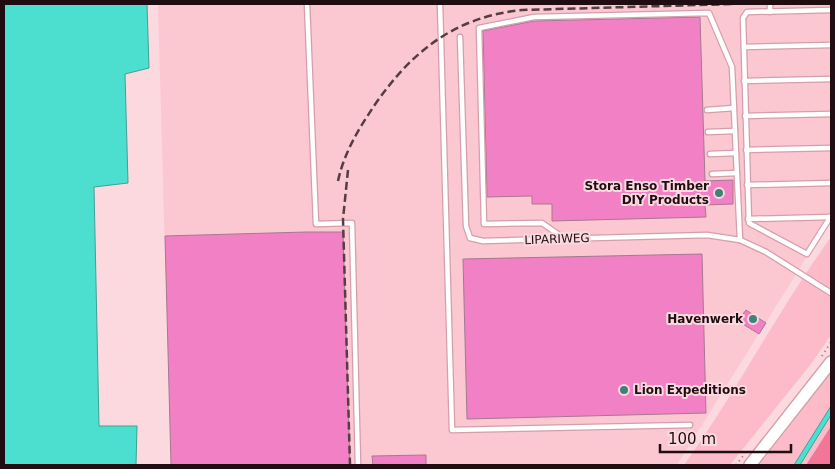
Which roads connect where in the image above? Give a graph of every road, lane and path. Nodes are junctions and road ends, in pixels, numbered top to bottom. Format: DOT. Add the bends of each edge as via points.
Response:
graph roads {
  1 [pos="307,4"];
  2 [pos="440,4"];
  3 [pos="770,4"];
  4 [pos="831,10"];
  5 [pos="770,12"];
  6 [pos="460,37"];
  7 [pos="831,45"];
  8 [pos="744,48"];
  9 [pos="831,79"];
  10 [pos="744,82"];
  11 [pos="734,108"];
  12 [pos="707,110"];
  13 [pos="831,114"];
  14 [pos="745,116"];
  15 [pos="735,131"];
  16 [pos="708,132"];
  17 [pos="831,148"];
  18 [pos="746,150"];
  19 [pos="736,153"];
  20 [pos="710,154"];
  21 [pos="737,173"];
  22 [pos="712,174"];
  23 [pos="831,183"];
  24 [pos="747,185"];
  25 [pos="831,216"];
  26 [pos="748,219"];
  27 [pos="566,239"];
  28 [pos="740,240"];
  29 [pos="831,293"];
  30 [pos="831,362"];
  31 [pos="690,425"];
  32 [pos="358,465"];
  33 [pos="750,465"];
  1 -- 32 [label="lane" via="316,224 352,223"];
  2 -- 31 [label="lane" via="452,430"];
  3 -- 5 [label="lane"];
  4 -- 5 [label="lane"];
  5 -- 8 [label="lane" via="747,12 743,18"];
  6 -- 27 [label="lane, LIPARIWEG" via="466,226 470,238 483,241"];
  7 -- 8 [label="lane"];
  8 -- 10 [label="lane"];
  9 -- 10 [label="lane"];
  10 -- 14 [label="lane"];
  11 -- 12 [label="lane"];
  11 -- 15 [label="lane"];
  11 -- 27 [label="lane" via="732,67 709,13 534,17 479,28 484,224 542,223"];
  13 -- 14 [label="lane"];
  14 -- 18 [label="lane"];
  15 -- 16 [label="lane"];
  15 -- 19 [label="lane"];
  17 -- 18 [label="lane"];
  18 -- 24 [label="lane"];
  19 -- 20 [label="lane"];
  19 -- 21 [label="lane"];
  21 -- 22 [label="lane"];
  21 -- 28 [label="lane"];
  23 -- 24 [label="lane"];
  24 -- 26 [label="lane"];
  25 -- 26 [label="lane"];
  25 -- 26 [label="lane" via="807,254"];
  27 -- 28 [label="lane, LIPARIWEG" via="707,235"];
  28 -- 29 [label="lane, LIPARIWEG" via="766,252"];
  30 -- 33 [label="street"];
}
